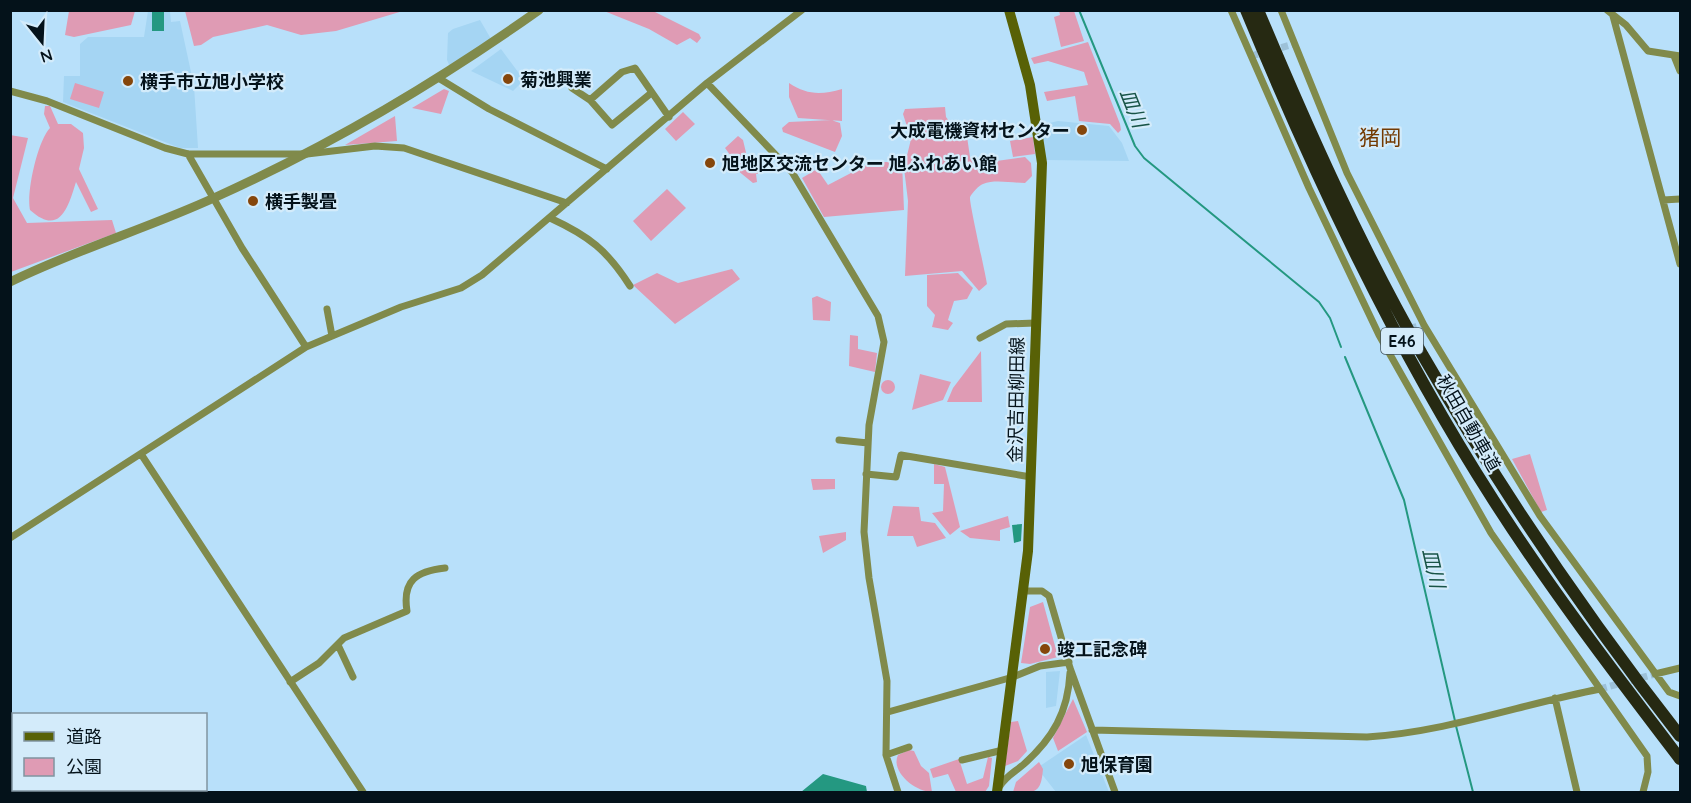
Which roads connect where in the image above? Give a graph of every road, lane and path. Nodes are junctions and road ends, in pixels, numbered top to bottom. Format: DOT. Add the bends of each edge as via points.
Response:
graph roads {
  1 [pos="538,10"];
  2 [pos="802,10"];
  3 [pos="1009,10"];
  4 [pos="1231,10"];
  5 [pos="1246,10"];
  6 [pos="1258,10"];
  7 [pos="1281,10"];
  8 [pos="1607,10"];
  9 [pos="1613,16"];
  10 [pos="1677,56"];
  11 [pos="1680,71"];
  12 [pos="440,79"];
  13 [pos="707,83"];
  14 [pos="572,88"];
  15 [pos="10,92"];
  16 [pos="650,94"];
  17 [pos="590,100"];
  18 [pos="669,117"];
  19 [pos="188,153"];
  20 [pos="307,154"];
  21 [pos="607,169"];
  22 [pos="214,198"];
  23 [pos="1680,199"];
  24 [pos="1663,200"];
  25 [pos="567,203"];
  26 [pos="550,218"];
  27 [pos="1679,255"];
  28 [pos="1680,264"];
  29 [pos="10,282"];
  30 [pos="630,286"];
  31 [pos="327,309"];
  32 [pos="1035,323"];
  33 [pos="332,336"];
  34 [pos="980,338"];
  35 [pos="306,347"];
  36 [pos="839,440"];
  37 [pos="868,443"];
  38 [pos="141,454"];
  39 [pos="866,474"];
  40 [pos="1031,477"];
  41 [pos="10,538"];
  42 [pos="445,568"];
  43 [pos="1025,591"];
  44 [pos="338,645"];
  45 [pos="1069,665"];
  46 [pos="1680,668"];
  47 [pos="1655,674"];
  48 [pos="353,676"];
  49 [pos="1012,677"];
  50 [pos="290,682"];
  51 [pos="1643,688"];
  52 [pos="1600,689"];
  53 [pos="1680,696"];
  54 [pos="1555,698"];
  55 [pos="888,712"];
  56 [pos="1680,722"];
  57 [pos="1092,730"];
  58 [pos="1680,736"];
  59 [pos="909,747"];
  60 [pos="1003,750"];
  61 [pos="886,755"];
  62 [pos="1680,759"];
  63 [pos="962,760"];
  64 [pos="363,792"];
  65 [pos="897,792"];
  66 [pos="996,792"];
  67 [pos="1115,792"];
  68 [pos="1577,792"];
  69 [pos="1643,792"];
  1 -- 12 [label="street"];
  2 -- 13 [label="street"];
  3 -- 32 [label="main road, 金沢吉田柳田線" via="1028,78 1042,163"];
  4 -- 52 [label="street" via="1294,156 1379,335 1491,533"];
  5 -- 62 [label="highway, 秋田自動車道 / E46" via="1327,195 1453,432 1542,571"];
  6 -- 51 [label="highway, 秋田自動車道 / E46" via="1334,181 1421,352 1506,494"];
  7 -- 47 [label="street" via="1347,173 1424,325 1540,516"];
  8 -- 9 [label="street"];
  9 -- 10 [label="street" via="1648,51"];
  9 -- 24 [label="street"];
  10 -- 11 [label="street"];
  12 -- 20 [label="street"];
  12 -- 21 [label="street" via="489,109"];
  13 -- 18 [label="street"];
  13 -- 37 [label="street" via="792,172 878,316 884,342"];
  14 -- 17 [label="street"];
  15 -- 19 [label="street" via="47,100 165,148"];
  16 -- 17 [label="street" via="612,125"];
  16 -- 17 [label="street" via="634,68 622,72"];
  16 -- 18 [label="street"];
  18 -- 21 [label="street"];
  19 -- 20 [label="street"];
  19 -- 22 [label="street"];
  20 -- 22 [label="street"];
  20 -- 25 [label="street" via="375,146 404,148"];
  21 -- 25 [label="street"];
  22 -- 29 [label="street"];
  22 -- 35 [label="street"];
  23 -- 24 [label="street"];
  24 -- 27 [label="street"];
  25 -- 26 [label="street"];
  26 -- 30 [label="street" via="582,234 610,256"];
  26 -- 33 [label="street" via="461,288"];
  27 -- 28 [label="street"];
  31 -- 33 [label="street"];
  32 -- 34 [label="street" via="1006,324"];
  32 -- 40 [label="main road, 金沢吉田柳田線"];
  33 -- 35 [label="street"];
  35 -- 38 [label="street"];
  36 -- 37 [label="street"];
  37 -- 39 [label="street"];
  38 -- 41 [label="street"];
  38 -- 50 [label="street"];
  39 -- 40 [label="street" via="896,477 901,455"];
  39 -- 55 [label="street" via="864,532 885,660"];
  40 -- 43 [label="main road, 金沢吉田柳田線"];
  42 -- 44 [label="street" via="420,573 410,582 406,611 344,638"];
  43 -- 45 [label="street" via="1042,591 1049,596"];
  43 -- 49 [label="main road, 金沢吉田柳田線"];
  44 -- 48 [label="street"];
  44 -- 50 [label="street"];
  45 -- 49 [label="street" via="1040,666"];
  45 -- 57 [label="street"];
  45 -- 66 [label="street" via="1069,697 1060,722"];
  46 -- 47 [label="street"];
  47 -- 53 [label="street" via="1670,692"];
  49 -- 55 [label="street"];
  49 -- 60 [label="main road, 金沢吉田柳田線"];
  50 -- 64 [label="street"];
  51 -- 56 [label="highway"];
  51 -- 58 [label="highway, 秋田自動車道 / E46"];
  52 -- 54 [label="street"];
  52 -- 69 [label="street" via="1647,756"];
  54 -- 57 [label="street" via="1432,730 1367,737"];
  54 -- 68 [label="street"];
  55 -- 61 [label="street"];
  57 -- 67 [label="street"];
  59 -- 61 [label="street"];
  60 -- 63 [label="street"];
  60 -- 66 [label="main road, 金沢吉田柳田線"];
  61 -- 65 [label="street"];
}
